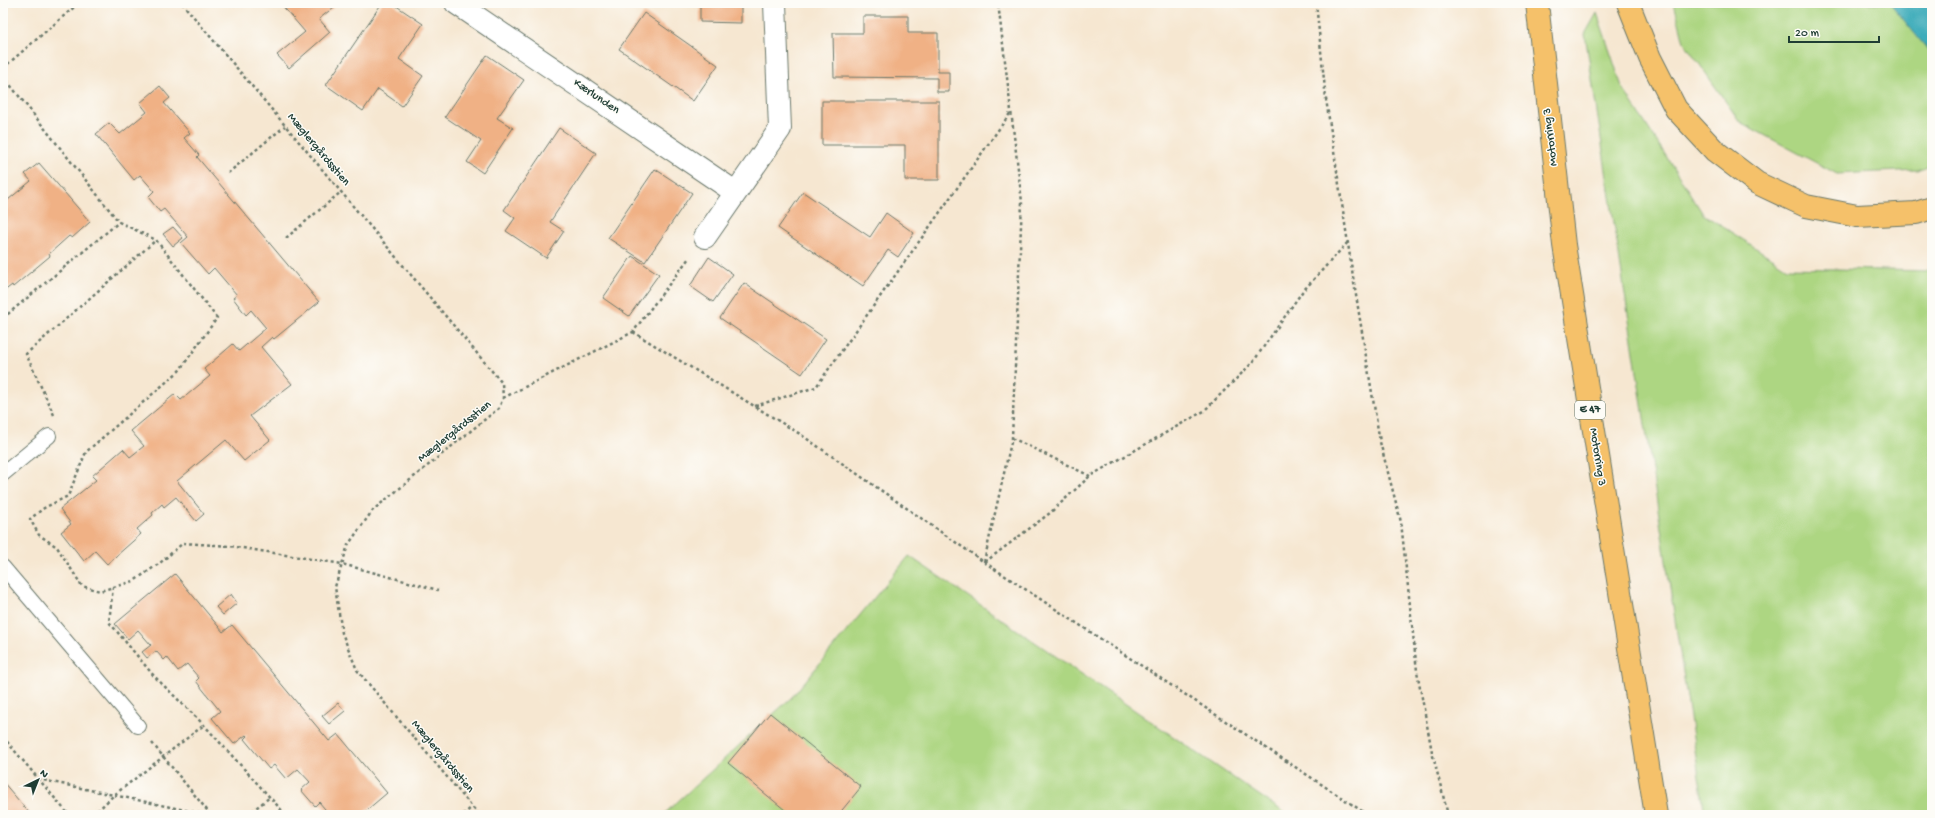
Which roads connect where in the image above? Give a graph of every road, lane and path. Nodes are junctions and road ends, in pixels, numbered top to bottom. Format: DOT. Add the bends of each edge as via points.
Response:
graph roads {
  1 [pos="79,3"];
  2 [pos="182,3"];
  3 [pos="456,3"];
  4 [pos="775,3"];
  5 [pos="998,3"];
  6 [pos="1316,3"];
  7 [pos="1537,3"];
  8 [pos="1628,3"];
  9 [pos="3,68"];
  10 [pos="3,76"];
  11 [pos="1011,112"];
  12 [pos="285,126"];
  13 [pos="228,173"];
  14 [pos="341,192"];
  15 [pos="735,192"];
  16 [pos="1932,208"];
  17 [pos="120,222"];
  18 [pos="705,237"];
  19 [pos="286,238"];
  20 [pos="156,240"];
  21 [pos="1348,242"];
  22 [pos="3,318"];
  23 [pos="633,332"];
  24 [pos="503,398"];
  25 [pos="754,406"];
  26 [pos="49,436"];
  27 [pos="1012,438"];
  28 [pos="3,474"];
  29 [pos="1090,476"];
  30 [pos="984,562"];
  31 [pos="342,564"];
  32 [pos="3,567"];
  33 [pos="113,587"];
  34 [pos="438,590"];
  35 [pos="204,725"];
  36 [pos="138,726"];
  37 [pos="3,737"];
  38 [pos="162,756"];
  39 [pos="38,779"];
  40 [pos="114,795"];
  41 [pos="270,797"];
  42 [pos="472,807"];
  43 [pos="69,815"];
  44 [pos="93,815"];
  45 [pos="210,815"];
  46 [pos="247,815"];
  47 [pos="286,815"];
  48 [pos="463,815"];
  49 [pos="479,815"];
  50 [pos="1368,815"];
  51 [pos="1448,815"];
  52 [pos="1656,815"];
  1 -- 9 [label="path"];
  2 -- 12 [label="path, Mæglergårdsstien"];
  3 -- 15 [label="street, Kærlunden"];
  4 -- 15 [label="street" via="780,129"];
  5 -- 11 [label="path"];
  6 -- 21 [label="path" via="1326,99"];
  7 -- 52 [label="highway, Motorring 3 / E 47" via="1564,244"];
  8 -- 16 [label="highway" via="1650,58 1676,108 1715,151 1757,183 1806,206 1857,216 1916,213"];
  10 -- 17 [label="path"];
  11 -- 25 [label="path" via="816,387"];
  11 -- 27 [label="path" via="1022,202"];
  12 -- 13 [label="path"];
  12 -- 14 [label="path, Mæglergårdsstien"];
  14 -- 19 [label="path"];
  14 -- 24 [label="path, Mæglergårdsstien" via="502,383"];
  15 -- 18 [label="street"];
  17 -- 20 [label="path"];
  17 -- 22 [label="path"];
  18 -- 23 [label="path"];
  20 -- 26 [label="path" via="26,354 54,414"];
  20 -- 33 [label="path" via="217,318 179,371 86,452 68,496 44,508 30,519 38,535 57,547 82,586 100,591"];
  21 -- 29 [label="path" via="1302,292 1253,362 1204,411"];
  21 -- 51 [label="path" via="1380,442 1401,522 1417,671 1432,752"];
  23 -- 24 [label="path"];
  23 -- 25 [label="path"];
  24 -- 31 [label="path, Mæglergårdsstien" via="499,408 373,510 348,545"];
  25 -- 30 [label="path" via="800,434"];
  26 -- 28 [label="lane"];
  27 -- 29 [label="path"];
  27 -- 30 [label="path"];
  29 -- 30 [label="path" via="1050,513"];
  30 -- 50 [label="path"];
  31 -- 33 [label="path" via="230,546 183,543 160,563 134,580"];
  31 -- 34 [label="path"];
  31 -- 42 [label="path, Mæglergårdsstien" via="335,587 342,633 356,670"];
  32 -- 36 [label="lane"];
  33 -- 35 [label="path" via="108,622 154,676"];
  35 -- 38 [label="path"];
  35 -- 41 [label="path"];
  36 -- 38 [label="path"];
  37 -- 39 [label="path"];
  38 -- 40 [label="path"];
  38 -- 45 [label="path"];
  39 -- 40 [label="path"];
  39 -- 43 [label="path"];
  40 -- 44 [label="path"];
  40 -- 45 [label="path"];
  41 -- 46 [label="path"];
  41 -- 47 [label="path"];
  42 -- 48 [label="path"];
  42 -- 49 [label="path, Mæglergårdsstien"];
}
